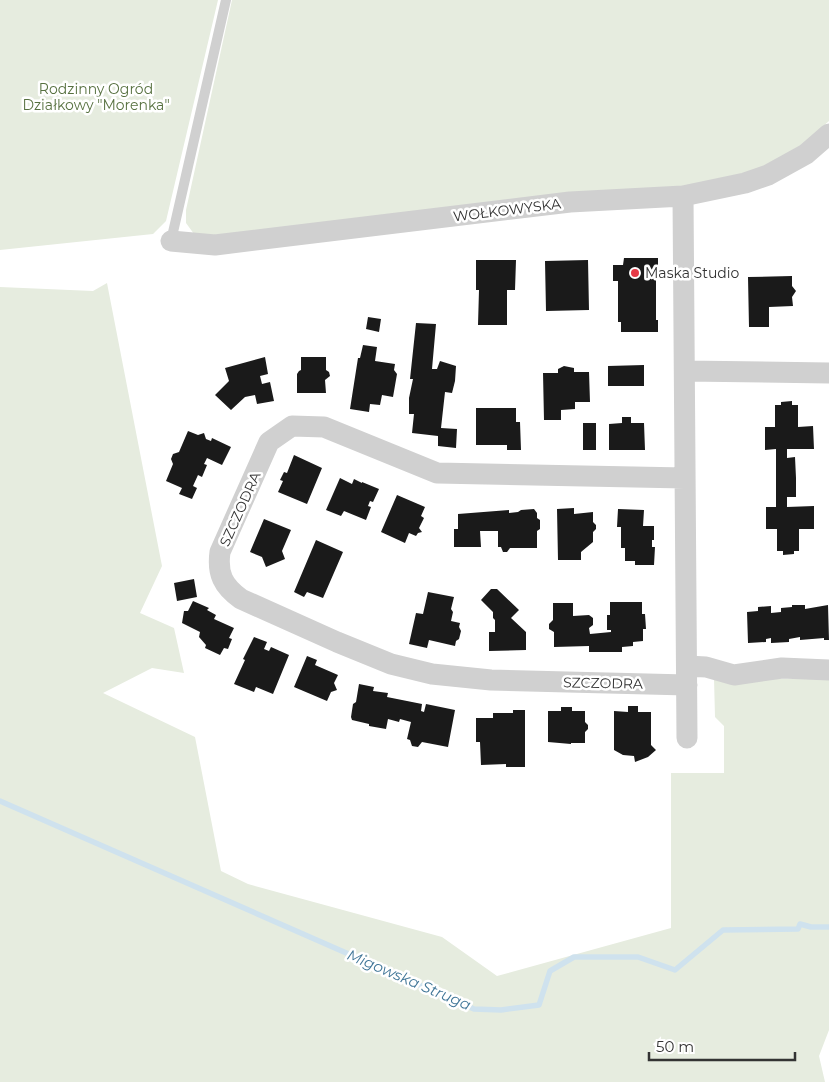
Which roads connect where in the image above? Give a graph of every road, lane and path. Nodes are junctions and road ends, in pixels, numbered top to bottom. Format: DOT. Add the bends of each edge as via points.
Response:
graph roads {
  1 [pos="226,0"];
  2 [pos="829,134"];
  3 [pos="683,196"];
  4 [pos="171,241"];
  5 [pos="685,371"];
  6 [pos="829,372"];
  7 [pos="686,478"];
  8 [pos="829,670"];
  9 [pos="687,675"];
  10 [pos="687,738"];
  1 -- 4 [label="lane"];
  2 -- 3 [label="street, WOŁKOWYSKA" via="806,154 768,175"];
  3 -- 4 [label="street, WOŁKOWYSKA" via="570,202 215,245"];
  3 -- 5 [label="street"];
  5 -- 6 [label="street"];
  5 -- 7 [label="street"];
  7 -- 9 [label="street"];
  7 -- 9 [label="street, SZCZODRA" via="437,473 324,427 292,426 269,442 220,552 219,563 220,575 231,592 241,599 337,642 411,670 473,679"];
  8 -- 9 [label="street, SZCZODRA" via="782,668 734,676 706,667"];
  9 -- 10 [label="street"];
}
